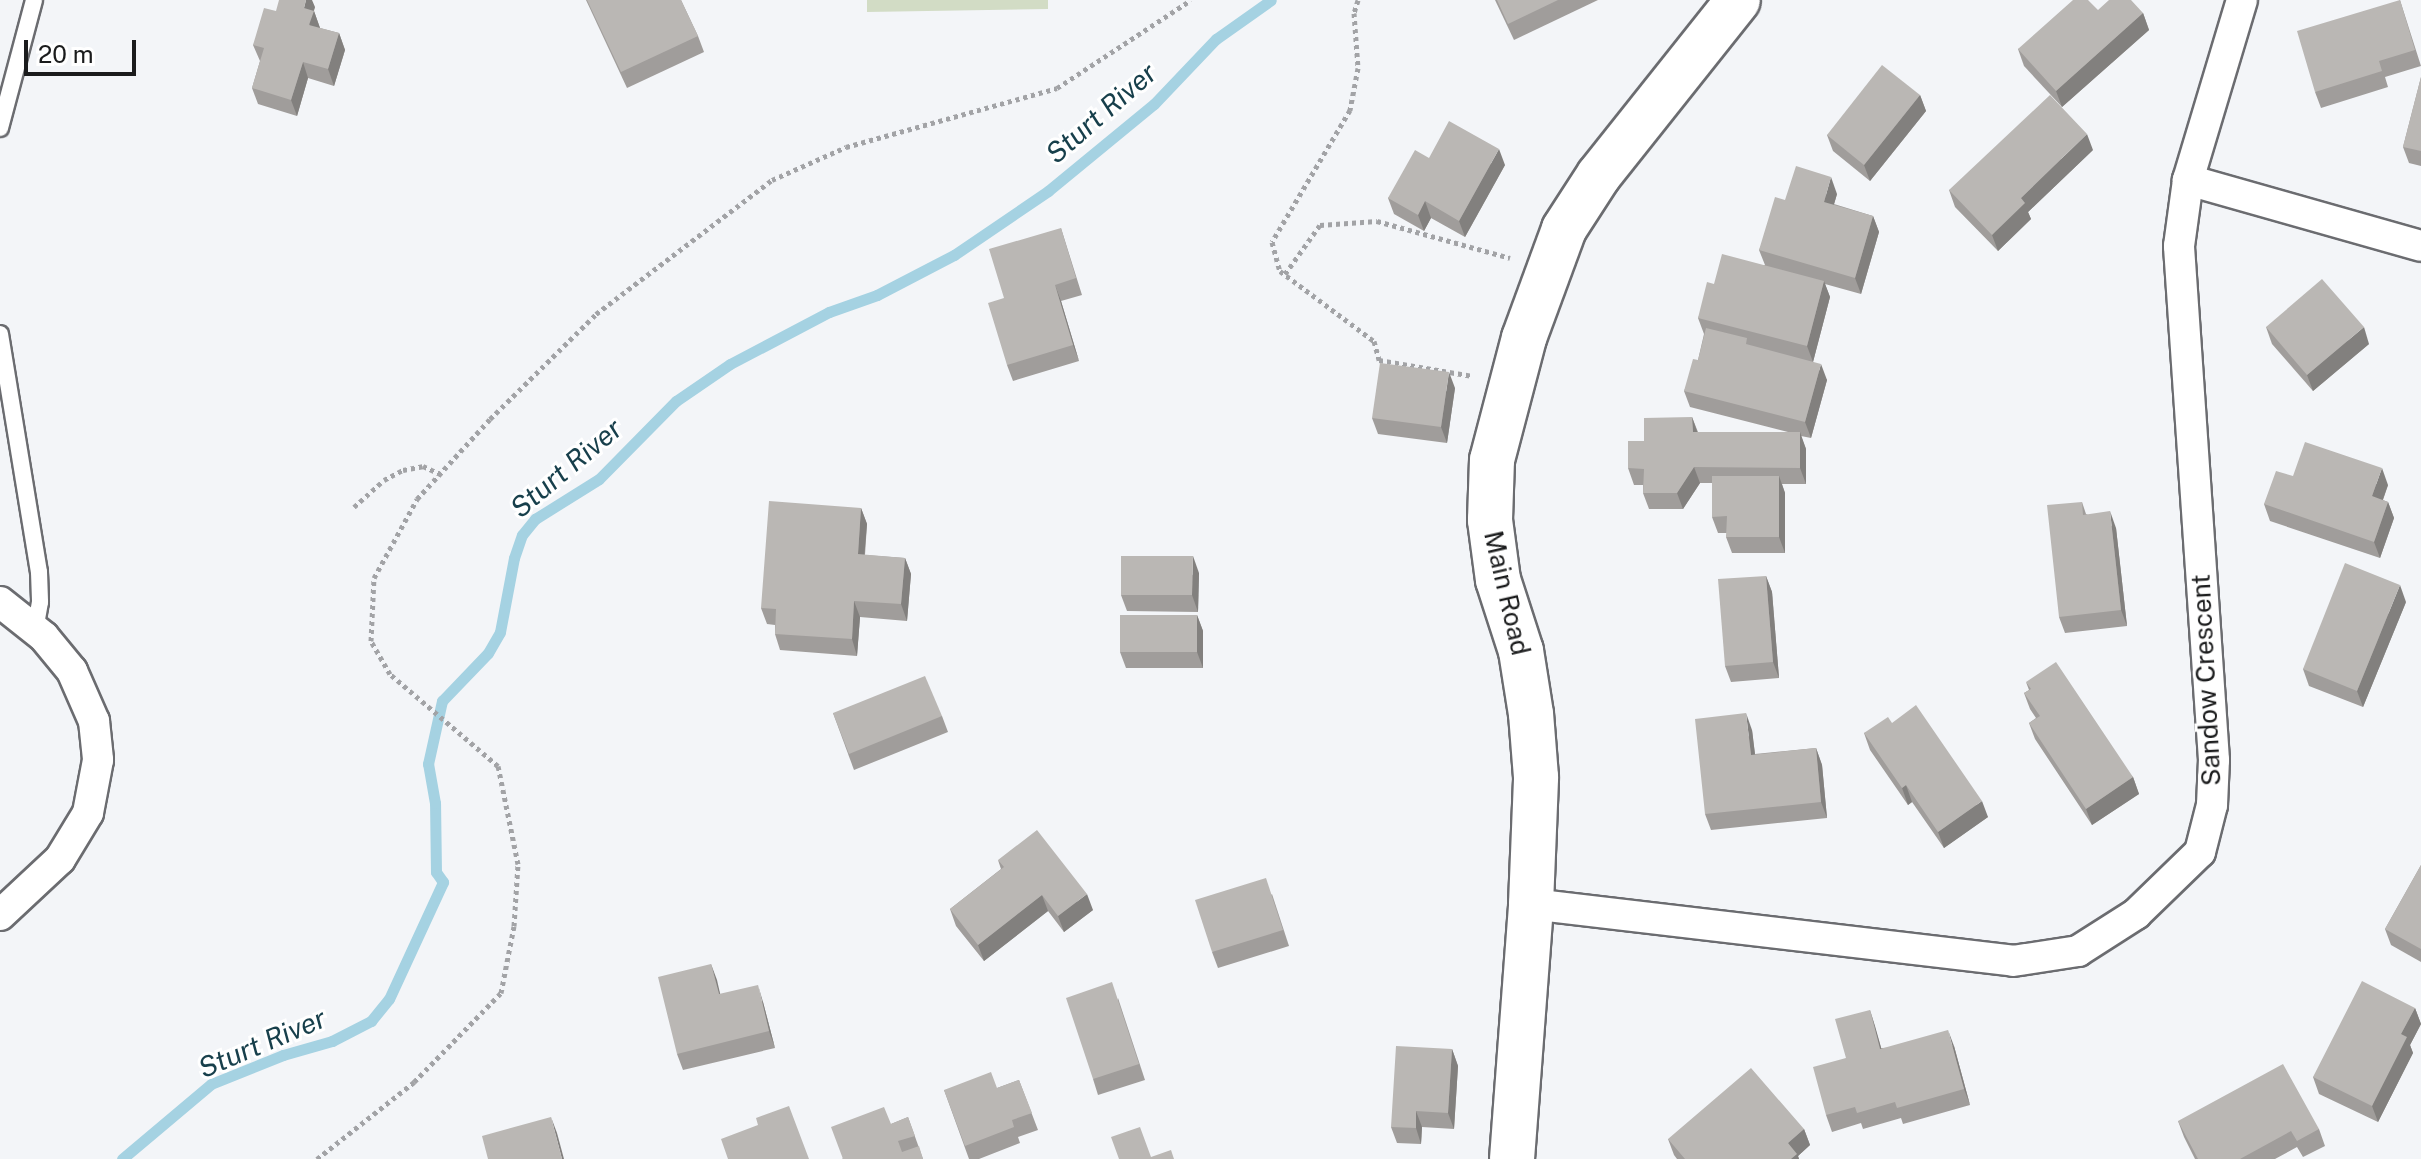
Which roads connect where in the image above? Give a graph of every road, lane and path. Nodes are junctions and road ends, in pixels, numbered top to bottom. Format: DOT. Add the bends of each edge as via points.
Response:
graph roads {
  1 [pos="34,0"];
  2 [pos="1191,0"];
  3 [pos="1358,0"];
  4 [pos="1738,0"];
  5 [pos="2242,0"];
  6 [pos="0,128"];
  7 [pos="2188,180"];
  8 [pos="2421,246"];
  9 [pos="1548,268"];
  10 [pos="1285,274"];
  11 [pos="0,334"];
  12 [pos="1467,374"];
  13 [pos="440,474"];
  14 [pos="354,507"];
  15 [pos="0,602"];
  16 [pos="35,630"];
  17 [pos="1531,904"];
  18 [pos="0,915"];
  19 [pos="317,1159"];
  20 [pos="1512,1159"];
  1 -- 6 [label="lane"];
  2 -- 13 [label="path" via="1057,88 846,147 772,180 596,314"];
  3 -- 10 [label="path" via="1358,68 1350,110 1272,242"];
  4 -- 9 [label="main road, Main Road" via="1599,175 1564,229"];
  5 -- 7 [label="street, Sandow Crescent"];
  7 -- 8 [label="street"];
  7 -- 17 [label="street, Sandow Crescent" via="2179,246 2214,760 2212,805 2200,852 2136,914 2078,951 2013,961"];
  9 -- 10 [label="path" via="1377,221 1320,225"];
  9 -- 17 [label="main road, Main Road" via="1492,460 1490,520 1498,580 1521,651 1531,714 1536,777"];
  10 -- 12 [label="path" via="1374,341 1379,360"];
  11 -- 16 [label="lane" via="39,572"];
  13 -- 14 [label="path" via="423,466 403,470"];
  13 -- 19 [label="path" via="417,499 374,578 371,641 390,674 498,766 518,864 514,926 501,993 414,1082"];
  15 -- 16 [label="street"];
  16 -- 18 [label="street" via="72,671 94,721 98,760 88,813 60,859"];
  17 -- 20 [label="main road, Main Road"];
}
